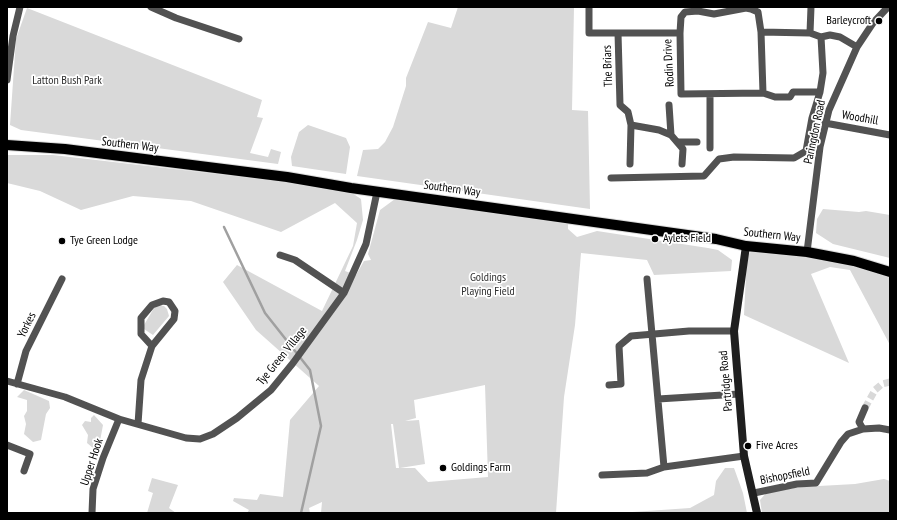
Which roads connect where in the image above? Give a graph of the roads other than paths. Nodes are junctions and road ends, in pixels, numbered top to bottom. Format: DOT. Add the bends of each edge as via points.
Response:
graph roads {
  1 [pos="20,7"];
  2 [pos="150,7"];
  3 [pos="589,7"];
  4 [pos="810,7"];
  5 [pos="888,7"];
  6 [pos="761,32"];
  7 [pos="618,33"];
  8 [pos="680,33"];
  9 [pos="810,33"];
  10 [pos="10,36"];
  11 [pos="821,37"];
  12 [pos="239,39"];
  13 [pos="857,48"];
  14 [pos="7,80"];
  15 [pos="820,92"];
  16 [pos="763,93"];
  17 [pos="710,94"];
  18 [pos="669,105"];
  19 [pos="825,123"];
  20 [pos="631,125"];
  21 [pos="671,135"];
  22 [pos="890,135"];
  23 [pos="679,142"];
  24 [pos="698,142"];
  25 [pos="7,145"];
  26 [pos="710,148"];
  27 [pos="630,164"];
  28 [pos="682,164"];
  29 [pos="611,178"];
  30 [pos="377,192"];
  31 [pos="746,246"];
  32 [pos="807,252"];
  33 [pos="280,255"];
  34 [pos="890,272"];
  35 [pos="62,279"];
  36 [pos="647,279"];
  37 [pos="344,293"];
  38 [pos="734,331"];
  39 [pos="652,334"];
  40 [pos="152,346"];
  41 [pos="7,381"];
  42 [pos="16,384"];
  43 [pos="609,385"];
  44 [pos="739,394"];
  45 [pos="658,400"];
  46 [pos="865,408"];
  47 [pos="119,419"];
  48 [pos="138,424"];
  49 [pos="863,429"];
  50 [pos="890,430"];
  51 [pos="7,445"];
  52 [pos="744,456"];
  53 [pos="664,467"];
  54 [pos="24,472"];
  55 [pos="602,475"];
  56 [pos="754,493"];
  57 [pos="92,513"];
  58 [pos="757,513"];
  1 -- 10 [label="street"];
  2 -- 12 [label="street"];
  3 -- 7 [label="street, The Briars" via="589,33"];
  4 -- 9 [label="street"];
  5 -- 13 [label="street, Paringdon Road"];
  6 -- 8 [label="street" via="758,12 746,8 714,14 685,12 681,17"];
  6 -- 9 [label="street"];
  6 -- 16 [label="street"];
  7 -- 8 [label="street, Rodin Drive"];
  7 -- 20 [label="street, The Briars" via="620,105 628,112"];
  8 -- 17 [label="street, Rodin Drive" via="682,94"];
  9 -- 11 [label="street"];
  10 -- 14 [label="street"];
  11 -- 13 [label="street" via="840,37"];
  11 -- 15 [label="street" via="823,73"];
  13 -- 19 [label="street, Paringdon Road" via="834,96"];
  15 -- 16 [label="street, Rodin Drive" via="793,92 790,97 776,97"];
  15 -- 29 [label="street" via="806,151 794,158 719,159 704,176"];
  16 -- 17 [label="street, Rodin Drive"];
  17 -- 26 [label="street"];
  18 -- 21 [label="street"];
  19 -- 22 [label="street, Woodhill"];
  19 -- 32 [label="street, Paringdon Road"];
  20 -- 21 [label="street"];
  20 -- 27 [label="street, The Briars"];
  21 -- 23 [label="street"];
  23 -- 24 [label="street"];
  23 -- 28 [label="street" via="683,149"];
  25 -- 30 [label="main road, Southern Way" via="65,149 287,177"];
  30 -- 31 [label="main road, Southern Way" via="716,239"];
  30 -- 37 [label="street, Tye Green Village" via="366,244"];
  31 -- 32 [label="main road, Southern Way"];
  31 -- 38 [label="street, Partridge Road"];
  32 -- 34 [label="main road, Southern Way" via="854,261"];
  33 -- 37 [label="street" via="295,260"];
  35 -- 42 [label="street, Yorkes" via="26,351"];
  36 -- 39 [label="street"];
  37 -- 48 [label="street, Tye Green Village" via="271,390 238,418 213,434 200,439 186,438"];
  38 -- 39 [label="street"];
  38 -- 44 [label="street, Partridge Road"];
  39 -- 43 [label="street" via="631,336 620,346 621,384"];
  39 -- 45 [label="street"];
  40 -- 40 [label="street" via="141,334 141,318 152,305 163,301 169,302 175,311 174,319"];
  40 -- 48 [label="street" via="141,380"];
  41 -- 42 [label="street, Tye Green Village"];
  42 -- 47 [label="street, Tye Green Village" via="65,397"];
  44 -- 45 [label="street"];
  44 -- 52 [label="street, Partridge Road"];
  45 -- 53 [label="street"];
  46 -- 49 [label="street" via="860,422"];
  47 -- 48 [label="street, Tye Green Village"];
  47 -- 57 [label="street, Upper Hook" via="93,489"];
  49 -- 50 [label="street, Bishopsfield"];
  49 -- 56 [label="street, Bishopsfield" via="848,434 841,442 816,483 797,484"];
  51 -- 54 [label="street" via="30,454"];
  52 -- 53 [label="street"];
  52 -- 56 [label="street, Partridge Road"];
  53 -- 55 [label="street" via="647,472"];
  56 -- 58 [label="street, Partridge Road"];
}
